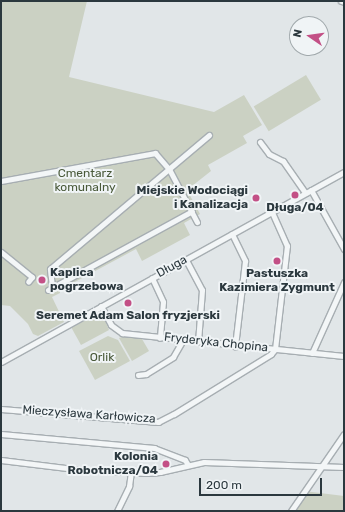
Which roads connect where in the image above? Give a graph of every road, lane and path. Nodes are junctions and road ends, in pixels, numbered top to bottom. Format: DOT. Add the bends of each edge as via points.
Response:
graph roads {
  1 [pos="209,134"];
  2 [pos="260,142"];
  3 [pos="169,169"];
  4 [pos="344,172"];
  5 [pos="1,181"];
  6 [pos="311,190"];
  7 [pos="305,193"];
  8 [pos="192,211"];
  9 [pos="272,212"];
  10 [pos="197,222"];
  11 [pos="232,234"];
  12 [pos="344,249"];
  13 [pos="1,252"];
  14 [pos="186,260"];
  15 [pos="152,278"];
  16 [pos="28,282"];
  17 [pos="344,282"];
  18 [pos="101,306"];
  19 [pos="160,338"];
  20 [pos="183,340"];
  21 [pos="198,342"];
  22 [pos="235,346"];
  23 [pos="275,349"];
  24 [pos="312,353"];
  25 [pos="344,356"];
  26 [pos="1,362"];
  27 [pos="138,375"];
  28 [pos="1,408"];
  29 [pos="1,434"];
  30 [pos="344,434"];
  31 [pos="1,460"];
  32 [pos="188,465"];
  33 [pos="323,465"];
  34 [pos="344,467"];
  35 [pos="131,472"];
  36 [pos="117,511"];
  37 [pos="291,511"];
  1 -- 3 [label="street"];
  2 -- 7 [label="street" via="268,154 283,160"];
  3 -- 5 [label="street" via="155,153 149,153"];
  3 -- 8 [label="street"];
  3 -- 8 [label="street" via="50,269 50,288"];
  4 -- 6 [label="street, Długa"];
  6 -- 7 [label="street, Długa"];
  6 -- 12 [label="street"];
  7 -- 9 [label="street, Długa"];
  8 -- 10 [label="street"];
  9 -- 11 [label="street, Długa"];
  9 -- 23 [label="street" via="287,242"];
  11 -- 14 [label="street, Długa"];
  11 -- 22 [label="street" via="245,261"];
  13 -- 16 [label="street" via="32,277"];
  14 -- 15 [label="street, Długa"];
  14 -- 21 [label="street" via="202,290"];
  15 -- 18 [label="street, Długa"];
  15 -- 19 [label="street" via="163,302"];
  17 -- 24 [label="street"];
  18 -- 19 [label="street, Fryderyka Chopina" via="117,332"];
  18 -- 26 [label="street, Długa"];
  19 -- 20 [label="street, Fryderyka Chopina"];
  20 -- 21 [label="street, Fryderyka Chopina"];
  20 -- 27 [label="street" via="173,357 146,374"];
  21 -- 22 [label="street, Fryderyka Chopina"];
  22 -- 23 [label="street, Fryderyka Chopina"];
  23 -- 24 [label="street, Fryderyka Chopina"];
  23 -- 28 [label="street, Mieczysława Karłowicza" via="254,366 158,422"];
  24 -- 25 [label="street, Fryderyka Chopina"];
  29 -- 32 [label="street" via="154,448 184,460"];
  30 -- 33 [label="street"];
  31 -- 35 [label="street" via="83,470"];
  32 -- 33 [label="street" via="210,462"];
  32 -- 35 [label="street" via="160,472"];
  33 -- 34 [label="street"];
  33 -- 37 [label="street"];
  35 -- 36 [label="street" via="130,483"];
}
